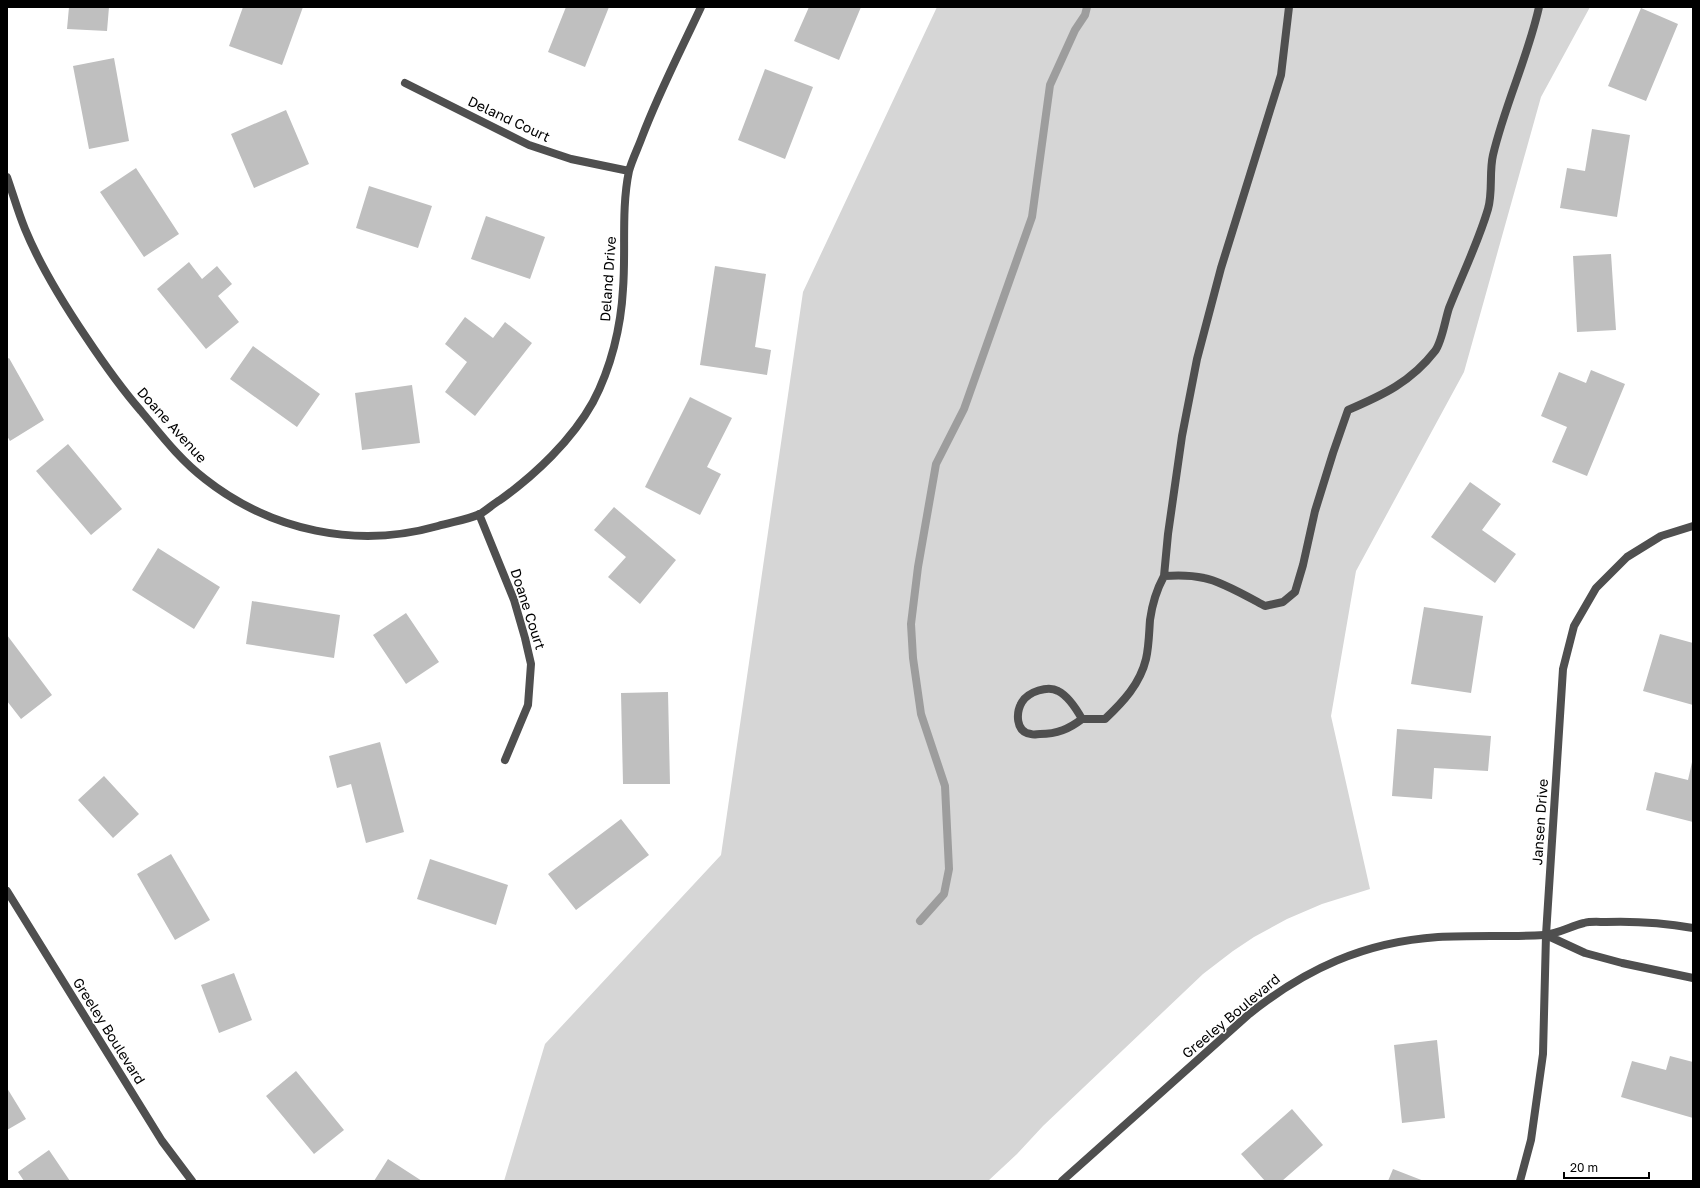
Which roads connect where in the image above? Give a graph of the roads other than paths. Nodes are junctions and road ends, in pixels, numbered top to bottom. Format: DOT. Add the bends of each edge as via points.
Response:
graph roads {
  1 [pos="701,7"];
  2 [pos="1289,7"];
  3 [pos="1539,7"];
  4 [pos="405,83"];
  5 [pos="629,171"];
  6 [pos="7,177"];
  7 [pos="479,514"];
  8 [pos="1693,526"];
  9 [pos="1164,576"];
  10 [pos="1082,719"];
  11 [pos="505,760"];
  12 [pos="7,891"];
  13 [pos="1693,928"];
  14 [pos="1546,935"];
  15 [pos="1693,978"];
  16 [pos="192,1181"];
  17 [pos="1062,1181"];
  18 [pos="1520,1181"];
  1 -- 5 [label="street, Deland Drive" via="648,120"];
  2 -- 9 [label="street" via="1281,75 1221,268 1197,359 1182,436"];
  3 -- 9 [label="street" via="1532,37 1493,156 1488,208 1470,260 1449,308 1437,350 1414,375 1386,393 1348,410 1315,511 1295,592 1283,602 1265,606 1205,578"];
  4 -- 5 [label="street, Deland Court" via="529,145 571,159"];
  5 -- 7 [label="street, Deland Drive" via="620,318 612,356 599,388 581,420 550,458 522,484"];
  6 -- 7 [label="street, Doane Avenue" via="25,229 57,294 117,384 182,459 205,479 248,507 276,520 330,534 389,536 418,532"];
  7 -- 11 [label="street, Doane Court" via="514,600 531,664 528,705"];
  8 -- 14 [label="street, Jansen Drive" via="1661,536 1627,556 1596,588 1574,626 1564,669"];
  9 -- 10 [label="street" via="1150,618 1146,659 1134,687 1105,719"];
  10 -- 10 [label="street" via="1058,690 1046,688 1023,700 1017,713 1022,730 1030,734 1049,734 1069,729"];
  12 -- 16 [label="street, Greeley Boulevard" via="162,1142"];
  13 -- 14 [label="street, Greeley Boulevard" via="1622,921 1585,922"];
  14 -- 15 [label="street, Greeley Boulevard" via="1585,953"];
  14 -- 17 [label="street, Greeley Boulevard" via="1410,940 1357,952 1320,967 1273,995 1248,1015"];
  14 -- 18 [label="street, Jansen Drive" via="1543,1054 1531,1140"];
}
